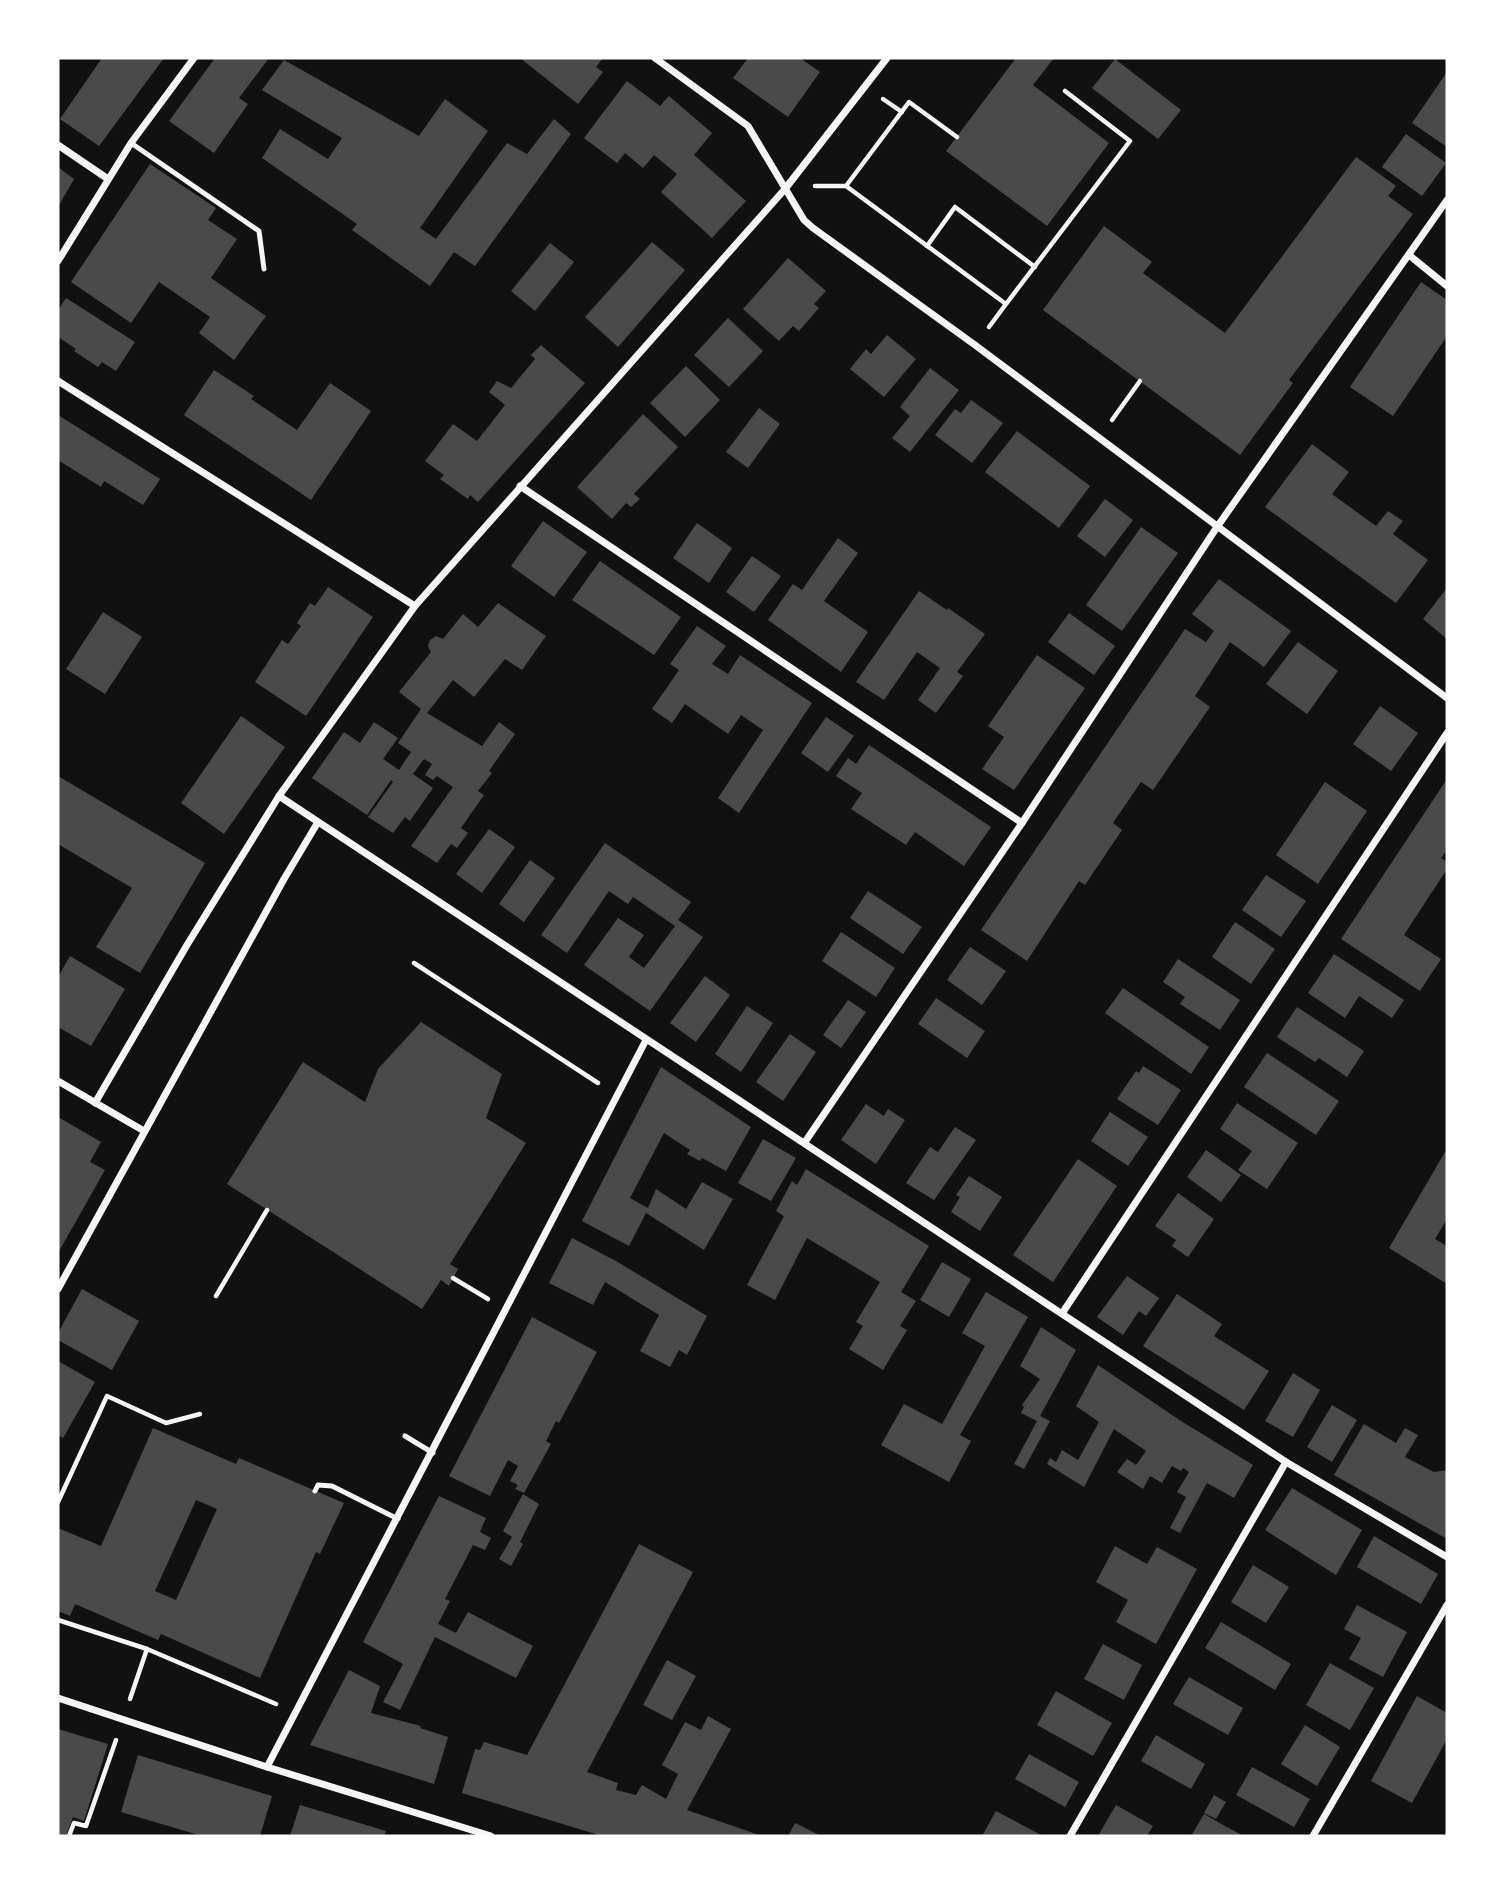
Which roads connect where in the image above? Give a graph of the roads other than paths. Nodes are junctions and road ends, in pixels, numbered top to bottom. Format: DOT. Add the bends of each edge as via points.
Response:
graph roads {
  1 [pos="194,58"];
  2 [pos="655,58"];
  3 [pos="887,58"];
  4 [pos="131,143"];
  5 [pos="58,145"];
  6 [pos="108,179"];
  7 [pos="785,189"];
  8 [pos="1447,200"];
  9 [pos="1409,255"];
  10 [pos="58,261"];
  11 [pos="264,269"];
  12 [pos="1447,286"];
  13 [pos="58,381"];
  14 [pos="520,486"];
  15 [pos="1217,527"];
  16 [pos="415,606"];
  17 [pos="1447,698"];
  18 [pos="1447,733"];
  19 [pos="279,796"];
  20 [pos="318,822"];
  21 [pos="1021,824"];
  22 [pos="646,1040"];
  23 [pos="58,1081"];
  24 [pos="96,1103"];
  25 [pos="144,1131"];
  26 [pos="805,1142"];
  27 [pos="58,1289"];
  28 [pos="1063,1312"];
  29 [pos="405,1436"];
  30 [pos="432,1453"];
  31 [pos="1286,1462"];
  32 [pos="315,1491"];
  33 [pos="398,1520"];
  34 [pos="1447,1557"];
  35 [pos="1447,1605"];
  36 [pos="58,1698"];
  37 [pos="267,1767"];
  38 [pos="491,1836"];
  39 [pos="1070,1836"];
  40 [pos="1313,1836"];
  1 -- 4 [label="street"];
  2 -- 7 [label="street" via="748,126"];
  3 -- 7 [label="street"];
  4 -- 6 [label="street"];
  4 -- 11 [label="lane" via="260,231"];
  5 -- 6 [label="street"];
  6 -- 10 [label="street"];
  7 -- 14 [label="street"];
  7 -- 15 [label="street" via="813,228"];
  8 -- 9 [label="street"];
  9 -- 12 [label="street"];
  9 -- 15 [label="street"];
  13 -- 16 [label="street"];
  14 -- 16 [label="street"];
  14 -- 21 [label="street"];
  15 -- 17 [label="street"];
  15 -- 21 [label="street"];
  16 -- 19 [label="street"];
  18 -- 28 [label="street"];
  19 -- 20 [label="street"];
  19 -- 24 [label="street"];
  20 -- 22 [label="street"];
  20 -- 25 [label="street"];
  21 -- 26 [label="street"];
  22 -- 26 [label="street"];
  22 -- 30 [label="street"];
  23 -- 24 [label="street"];
  24 -- 25 [label="street"];
  25 -- 27 [label="street"];
  26 -- 28 [label="street"];
  28 -- 31 [label="street"];
  29 -- 30 [label="lane"];
  30 -- 33 [label="street"];
  31 -- 34 [label="street"];
  31 -- 39 [label="street"];
  32 -- 33 [label="lane" via="318,1485 331,1486"];
  33 -- 37 [label="street"];
  35 -- 40 [label="street"];
  36 -- 37 [label="street"];
  37 -- 38 [label="street"];
}
